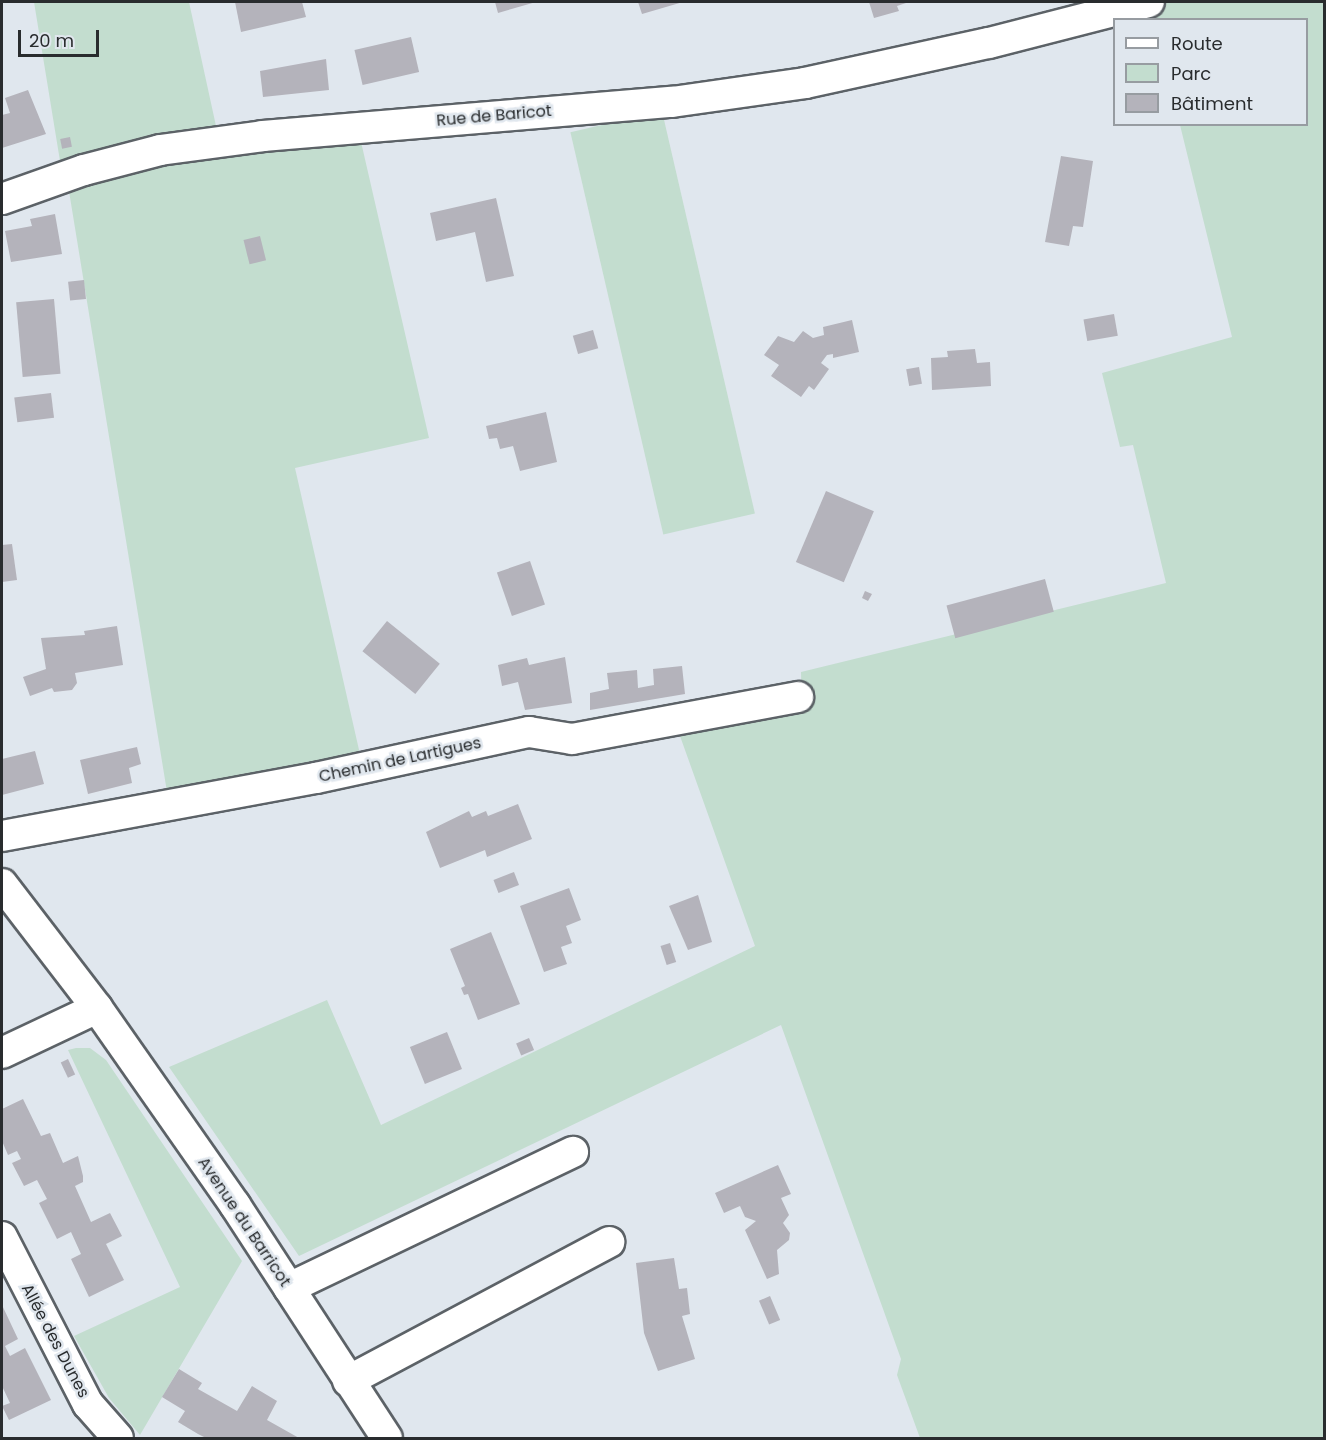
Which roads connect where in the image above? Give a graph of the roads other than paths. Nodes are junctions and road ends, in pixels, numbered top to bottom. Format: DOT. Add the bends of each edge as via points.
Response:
graph roads {
  1 [pos="1149,2"];
  2 [pos="2,199"];
  3 [pos="798,697"];
  4 [pos="2,836"];
  5 [pos="2,884"];
  6 [pos="97,1008"];
  7 [pos="2,1053"];
  8 [pos="573,1152"];
  9 [pos="2,1237"];
  10 [pos="609,1242"];
  11 [pos="289,1288"];
  12 [pos="348,1381"];
  13 [pos="118,1438"];
  14 [pos="387,1438"];
  1 -- 2 [label="street, Rue de Baricot" via="989,44 806,83 718,96 263,136 160,150 84,170"];
  3 -- 4 [label="street, Chemin de Lartigues" via="572,739 529,732 316,778"];
  5 -- 6 [label="street, Avenue du Barricot"];
  6 -- 7 [label="street"];
  6 -- 11 [label="street, Avenue du Barricot"];
  8 -- 11 [label="street"];
  9 -- 13 [label="street, Allée des Dunes" via="88,1404"];
  10 -- 12 [label="street"];
  11 -- 12 [label="street, Avenue du Barricot"];
  12 -- 14 [label="street, Avenue du Barricot"];
}
